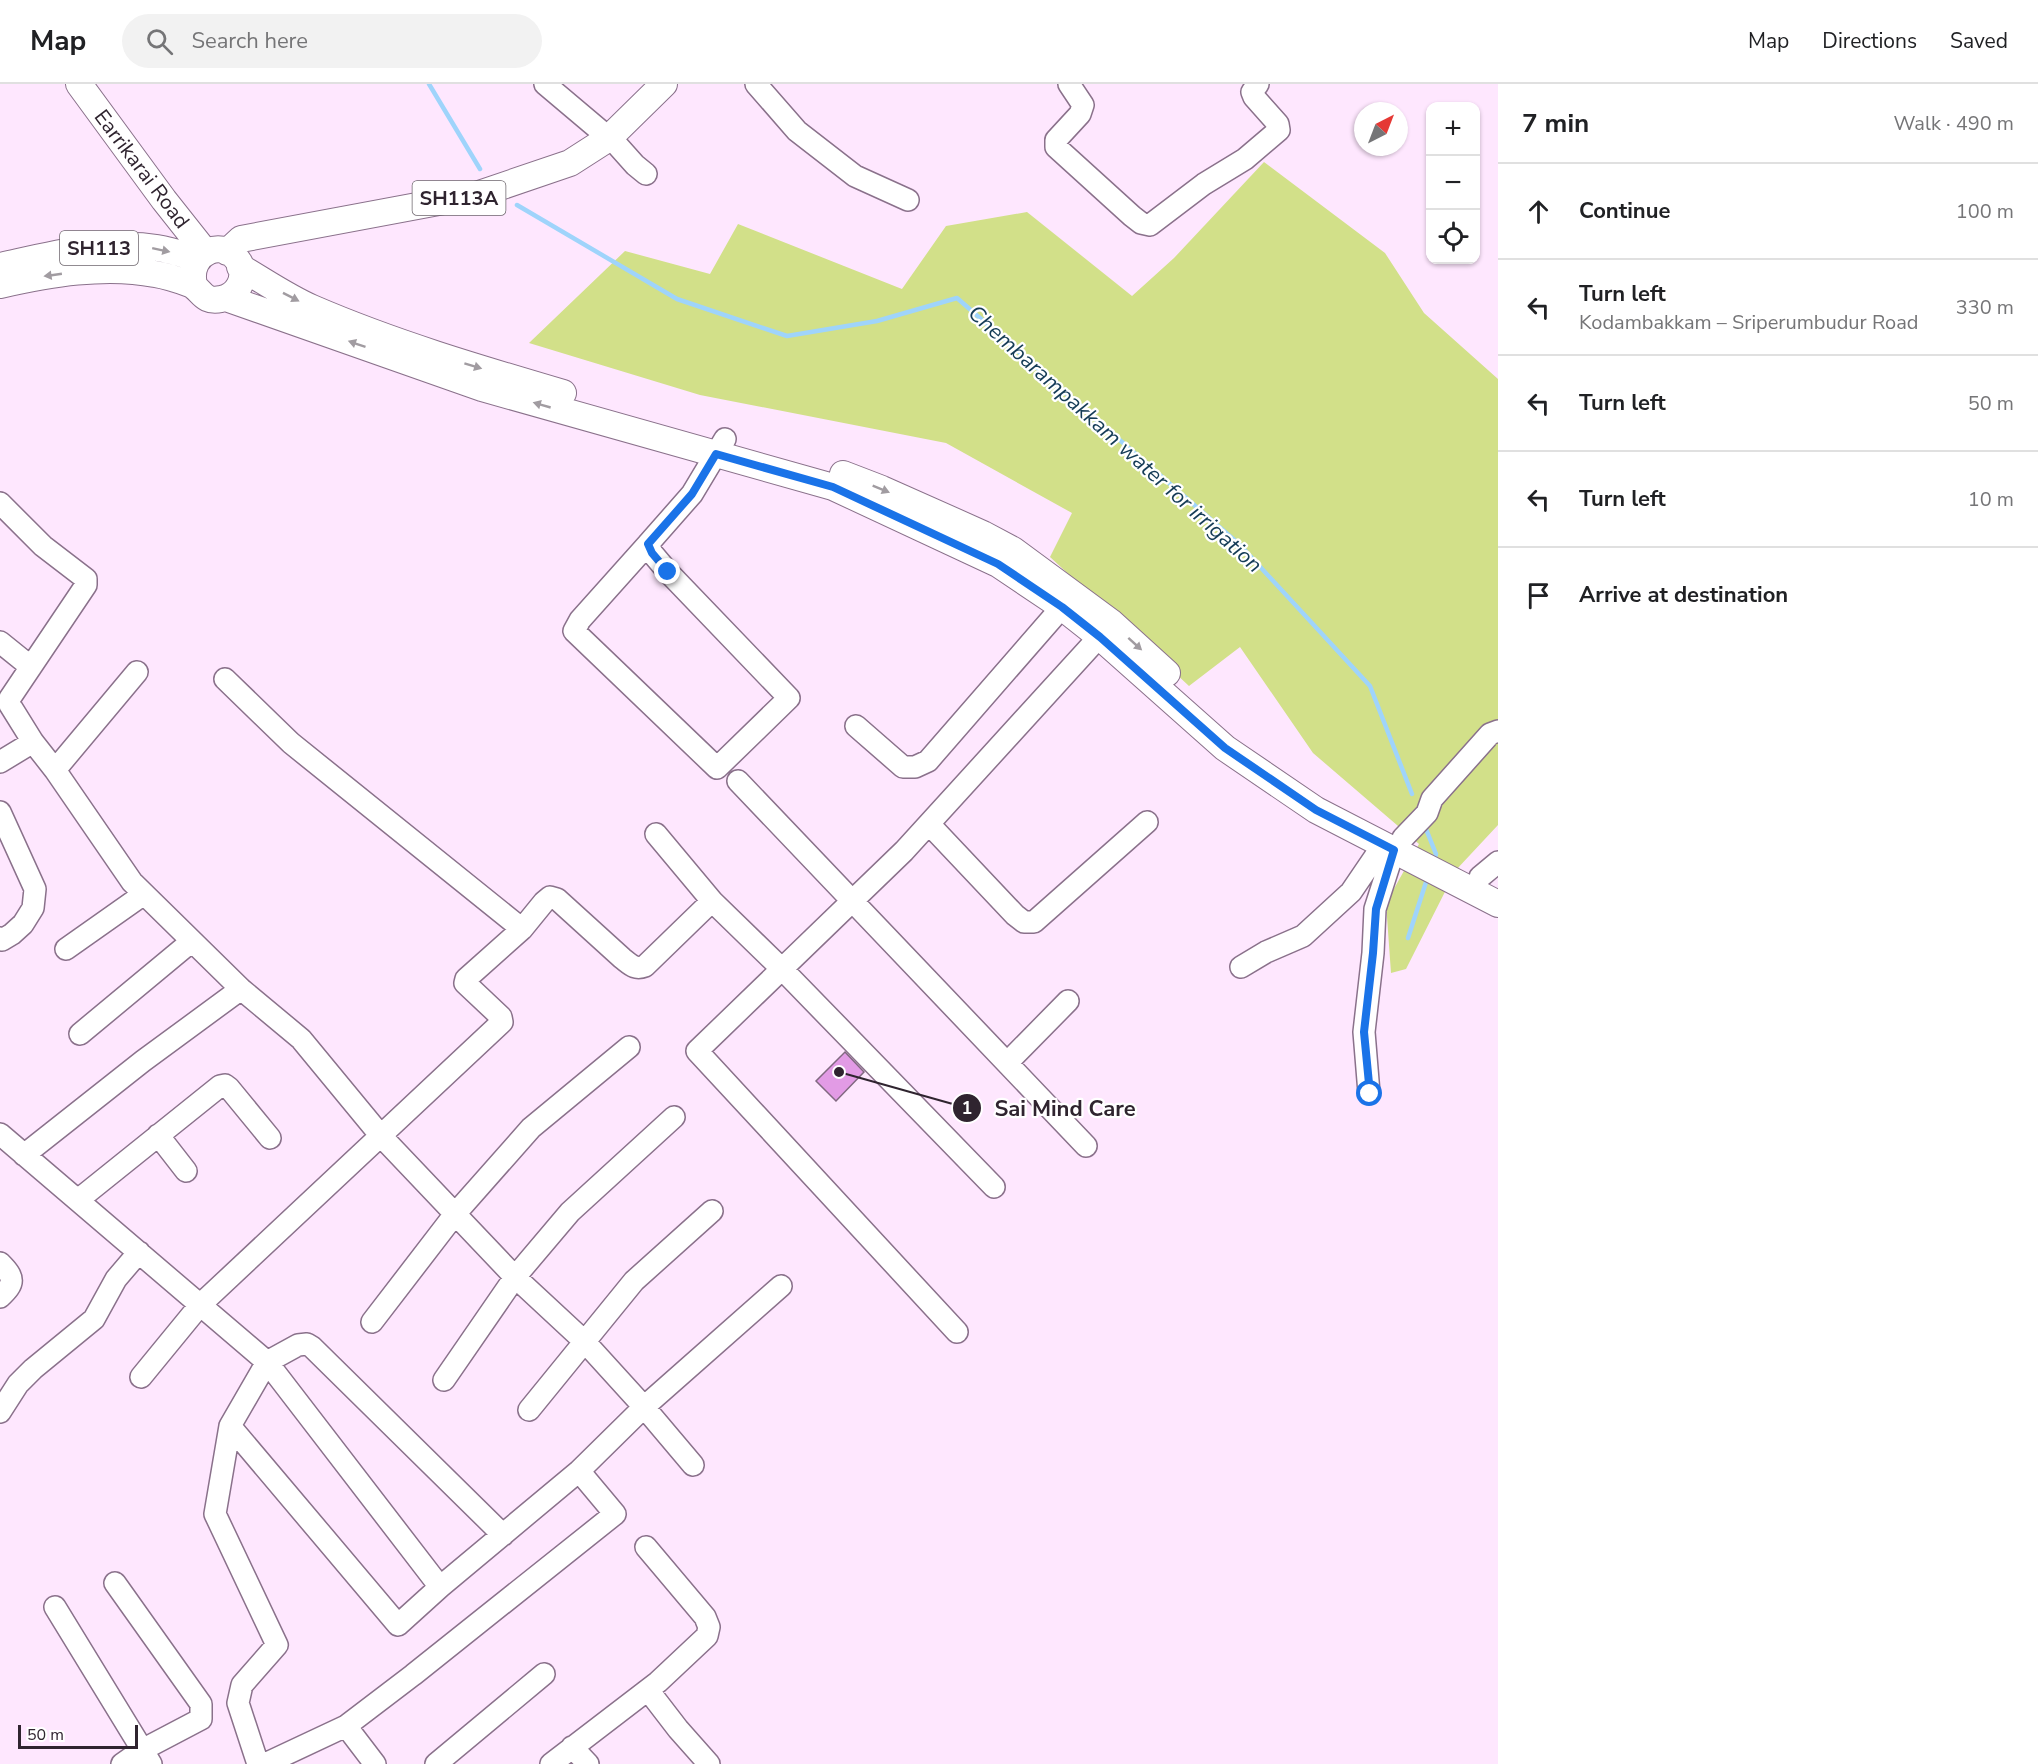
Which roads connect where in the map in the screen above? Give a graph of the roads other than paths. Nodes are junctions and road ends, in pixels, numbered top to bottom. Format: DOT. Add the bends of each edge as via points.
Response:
graph roads {
  1 [pos="80,84"];
  2 [pos="545,84"];
  3 [pos="664,84"];
  4 [pos="756,84"];
  5 [pos="1069,84"];
  6 [pos="1258,84"];
  7 [pos="610,138"];
  8 [pos="646,174"];
  9 [pos="908,200"];
  10 [pos="218,258"];
  11 [pos="0,266"];
  12 [pos="0,285"];
  13 [pos="194,285"];
  14 [pos="226,298"];
  15 [pos="720,447"];
  16 [pos="0,503"];
  17 [pos="648,544"];
  18 [pos="1062,607"];
  19 [pos="1106,630"];
  20 [pos="0,642"];
  21 [pos="31,667"];
  22 [pos="137,672"];
  23 [pos="225,679"];
  24 [pos="856,726"];
  25 [pos="1498,731"];
  26 [pos="33,742"];
  27 [pos="1498,743"];
  28 [pos="0,762"];
  29 [pos="55,770"];
  30 [pos="1458,778"];
  31 [pos="738,781"];
  32 [pos="0,813"];
  33 [pos="1147,822"];
  34 [pos="929,824"];
  35 [pos="656,834"];
  36 [pos="1397,845"];
  37 [pos="1487,873"];
  38 [pos="144,894"];
  39 [pos="712,901"];
  40 [pos="851,901"];
  41 [pos="1498,904"];
  42 [pos="522,929"];
  43 [pos="0,938"];
  44 [pos="192,941"];
  45 [pos="66,949"];
  46 [pos="1241,967"];
  47 [pos="783,970"];
  48 [pos="241,988"];
  49 [pos="1068,1001"];
  50 [pos="80,1034"];
  51 [pos="629,1047"];
  52 [pos="1007,1063"];
  53 [pos="1370,1094"];
  54 [pos="674,1117"];
  55 [pos="0,1134"];
  56 [pos="158,1135"];
  57 [pos="381,1136"];
  58 [pos="270,1138"];
  59 [pos="1086,1146"];
  60 [pos="24,1155"];
  61 [pos="186,1171"];
  62 [pos="994,1187"];
  63 [pos="78,1200"];
  64 [pos="712,1211"];
  65 [pos="455,1214"];
  66 [pos="139,1252"];
  67 [pos="0,1263"];
  68 [pos="515,1277"];
  69 [pos="782,1286"];
  70 [pos="0,1297"];
  71 [pos="200,1305"];
  72 [pos="372,1322"];
  73 [pos="957,1332"];
  74 [pos="584,1341"];
  75 [pos="267,1362"];
  76 [pos="141,1377"];
  77 [pos="444,1380"];
  78 [pos="644,1407"];
  79 [pos="529,1410"];
  80 [pos="0,1412"];
  81 [pos="230,1426"];
  82 [pos="693,1465"];
  83 [pos="579,1471"];
  84 [pos="503,1535"];
  85 [pos="646,1546"];
  86 [pos="115,1582"];
  87 [pos="440,1587"];
  88 [pos="55,1607"];
  89 [pos="544,1674"];
  90 [pos="648,1689"];
  91 [pos="346,1726"];
  92 [pos="572,1747"];
  93 [pos="147,1757"];
  94 [pos="122,1764"];
  95 [pos="258,1764"];
  96 [pos="265,1764"];
  97 [pos="375,1764"];
  98 [pos="436,1764"];
  99 [pos="551,1764"];
  100 [pos="588,1764"];
  101 [pos="709,1764"];
  1 -- 10 [label="main road, Earrikarai Road" via="164,200"];
  2 -- 7 [label="street"];
  3 -- 7 [label="main road, SH113A"];
  4 -- 9 [label="street" via="797,131 855,176"];
  5 -- 6 [label="street" via="1083,105 1080,114 1056,140 1056,147 1132,216 1150,225 1245,159 1278,129 1254,97 1252,92"];
  7 -- 8 [label="street"];
  7 -- 10 [label="main road, SH113A" via="570,163 476,195 241,239"];
  11 -- 10 [label="main road, SH113, one-way" via="115,246"];
  10 -- 13 [label="main road" via="194,265"];
  10 -- 14 [label="main road" via="241,282"];
  10 -- 15 [label="main road, SH113, one-way" via="311,307 438,355"];
  13 -- 12 [label="main road, SH113, one-way" via="154,274 114,270"];
  13 -- 14 [label="main road, SH113" via="209,299"];
  15 -- 14 [label="main road, SH113, one-way" via="482,388"];
  15 -- 17 [label="street" via="692,494"];
  15 -- 18 [label="main road, SH113" via="833,487 998,564"];
  15 -- 19 [label="main road, SH113, one-way" via="825,467 983,534 1013,550"];
  16 -- 21 [label="street" via="43,546 86,579 86,585"];
  17 -- 17 [label="street" via="663,567 789,698 717,768 574,631"];
  18 -- 19 [label="main road, SH113"];
  18 -- 24 [label="street" via="928,761 903,767"];
  19 -- 34 [label="street"];
  19 -- 36 [label="main road, SH113" via="1225,748 1316,810"];
  20 -- 21 [label="street"];
  21 -- 26 [label="street" via="10,698 10,705"];
  22 -- 29 [label="street"];
  23 -- 42 [label="street" via="291,743"];
  25 -- 30 [label="street" via="1490,734"];
  26 -- 28 [label="street"];
  26 -- 29 [label="street"];
  27 -- 30 [label="street"];
  29 -- 38 [label="street"];
  30 -- 36 [label="street" via="1432,800 1427,813"];
  31 -- 40 [label="street"];
  32 -- 43 [label="street" via="35,889 33,908 23,924"];
  33 -- 34 [label="street" via="1034,922 1024,922 1015,915"];
  34 -- 40 [label="street"];
  35 -- 39 [label="street"];
  36 -- 37 [label="main road, SH113"];
  36 -- 46 [label="street" via="1303,936"];
  36 -- 53 [label="street" via="1376,909 1364,1032"];
  37 -- 41 [label="main road, SH113"];
  38 -- 44 [label="street"];
  38 -- 45 [label="street"];
  39 -- 42 [label="street" via="639,968 622,958 557,899 550,897 544,902"];
  39 -- 47 [label="street"];
  40 -- 47 [label="street"];
  40 -- 52 [label="street"];
  42 -- 57 [label="street" via="472,972 465,983 502,1022"];
  44 -- 48 [label="street"];
  44 -- 50 [label="street"];
  47 -- 62 [label="street"];
  47 -- 73 [label="street" via="697,1051"];
  48 -- 57 [label="street" via="301,1040"];
  48 -- 60 [label="street"];
  49 -- 52 [label="street"];
  51 -- 65 [label="street" via="531,1128"];
  52 -- 59 [label="street"];
  54 -- 68 [label="street" via="570,1212"];
  55 -- 60 [label="street"];
  56 -- 58 [label="street" via="225,1085"];
  56 -- 61 [label="street"];
  56 -- 63 [label="street"];
  57 -- 65 [label="street"];
  57 -- 71 [label="street"];
  60 -- 63 [label="street"];
  63 -- 66 [label="street"];
  64 -- 74 [label="street" via="634,1281"];
  65 -- 68 [label="street"];
  65 -- 72 [label="street"];
  66 -- 71 [label="street"];
  66 -- 80 [label="street" via="116,1280 94,1319 33,1369"];
  67 -- 70 [label="street" via="12,1281"];
  68 -- 74 [label="street"];
  68 -- 77 [label="street"];
  69 -- 78 [label="street"];
  71 -- 75 [label="street"];
  71 -- 76 [label="street"];
  74 -- 78 [label="street"];
  74 -- 79 [label="street"];
  75 -- 81 [label="street"];
  75 -- 84 [label="street" via="298,1345 312,1347"];
  75 -- 87 [label="street"];
  78 -- 82 [label="street"];
  78 -- 83 [label="street"];
  81 -- 87 [label="street" via="398,1625"];
  81 -- 95 [label="street" via="215,1514 277,1644 242,1685 238,1703"];
  83 -- 84 [label="street"];
  83 -- 91 [label="street" via="615,1514"];
  84 -- 87 [label="street"];
  85 -- 90 [label="street" via="710,1627 707,1636"];
  86 -- 93 [label="street" via="201,1704 201,1719"];
  88 -- 93 [label="street"];
  89 -- 98 [label="street"];
  90 -- 92 [label="street"];
  90 -- 101 [label="street"];
  91 -- 96 [label="street"];
  91 -- 97 [label="street"];
  92 -- 99 [label="street"];
  92 -- 100 [label="street"];
  93 -- 94 [label="street"];
}
